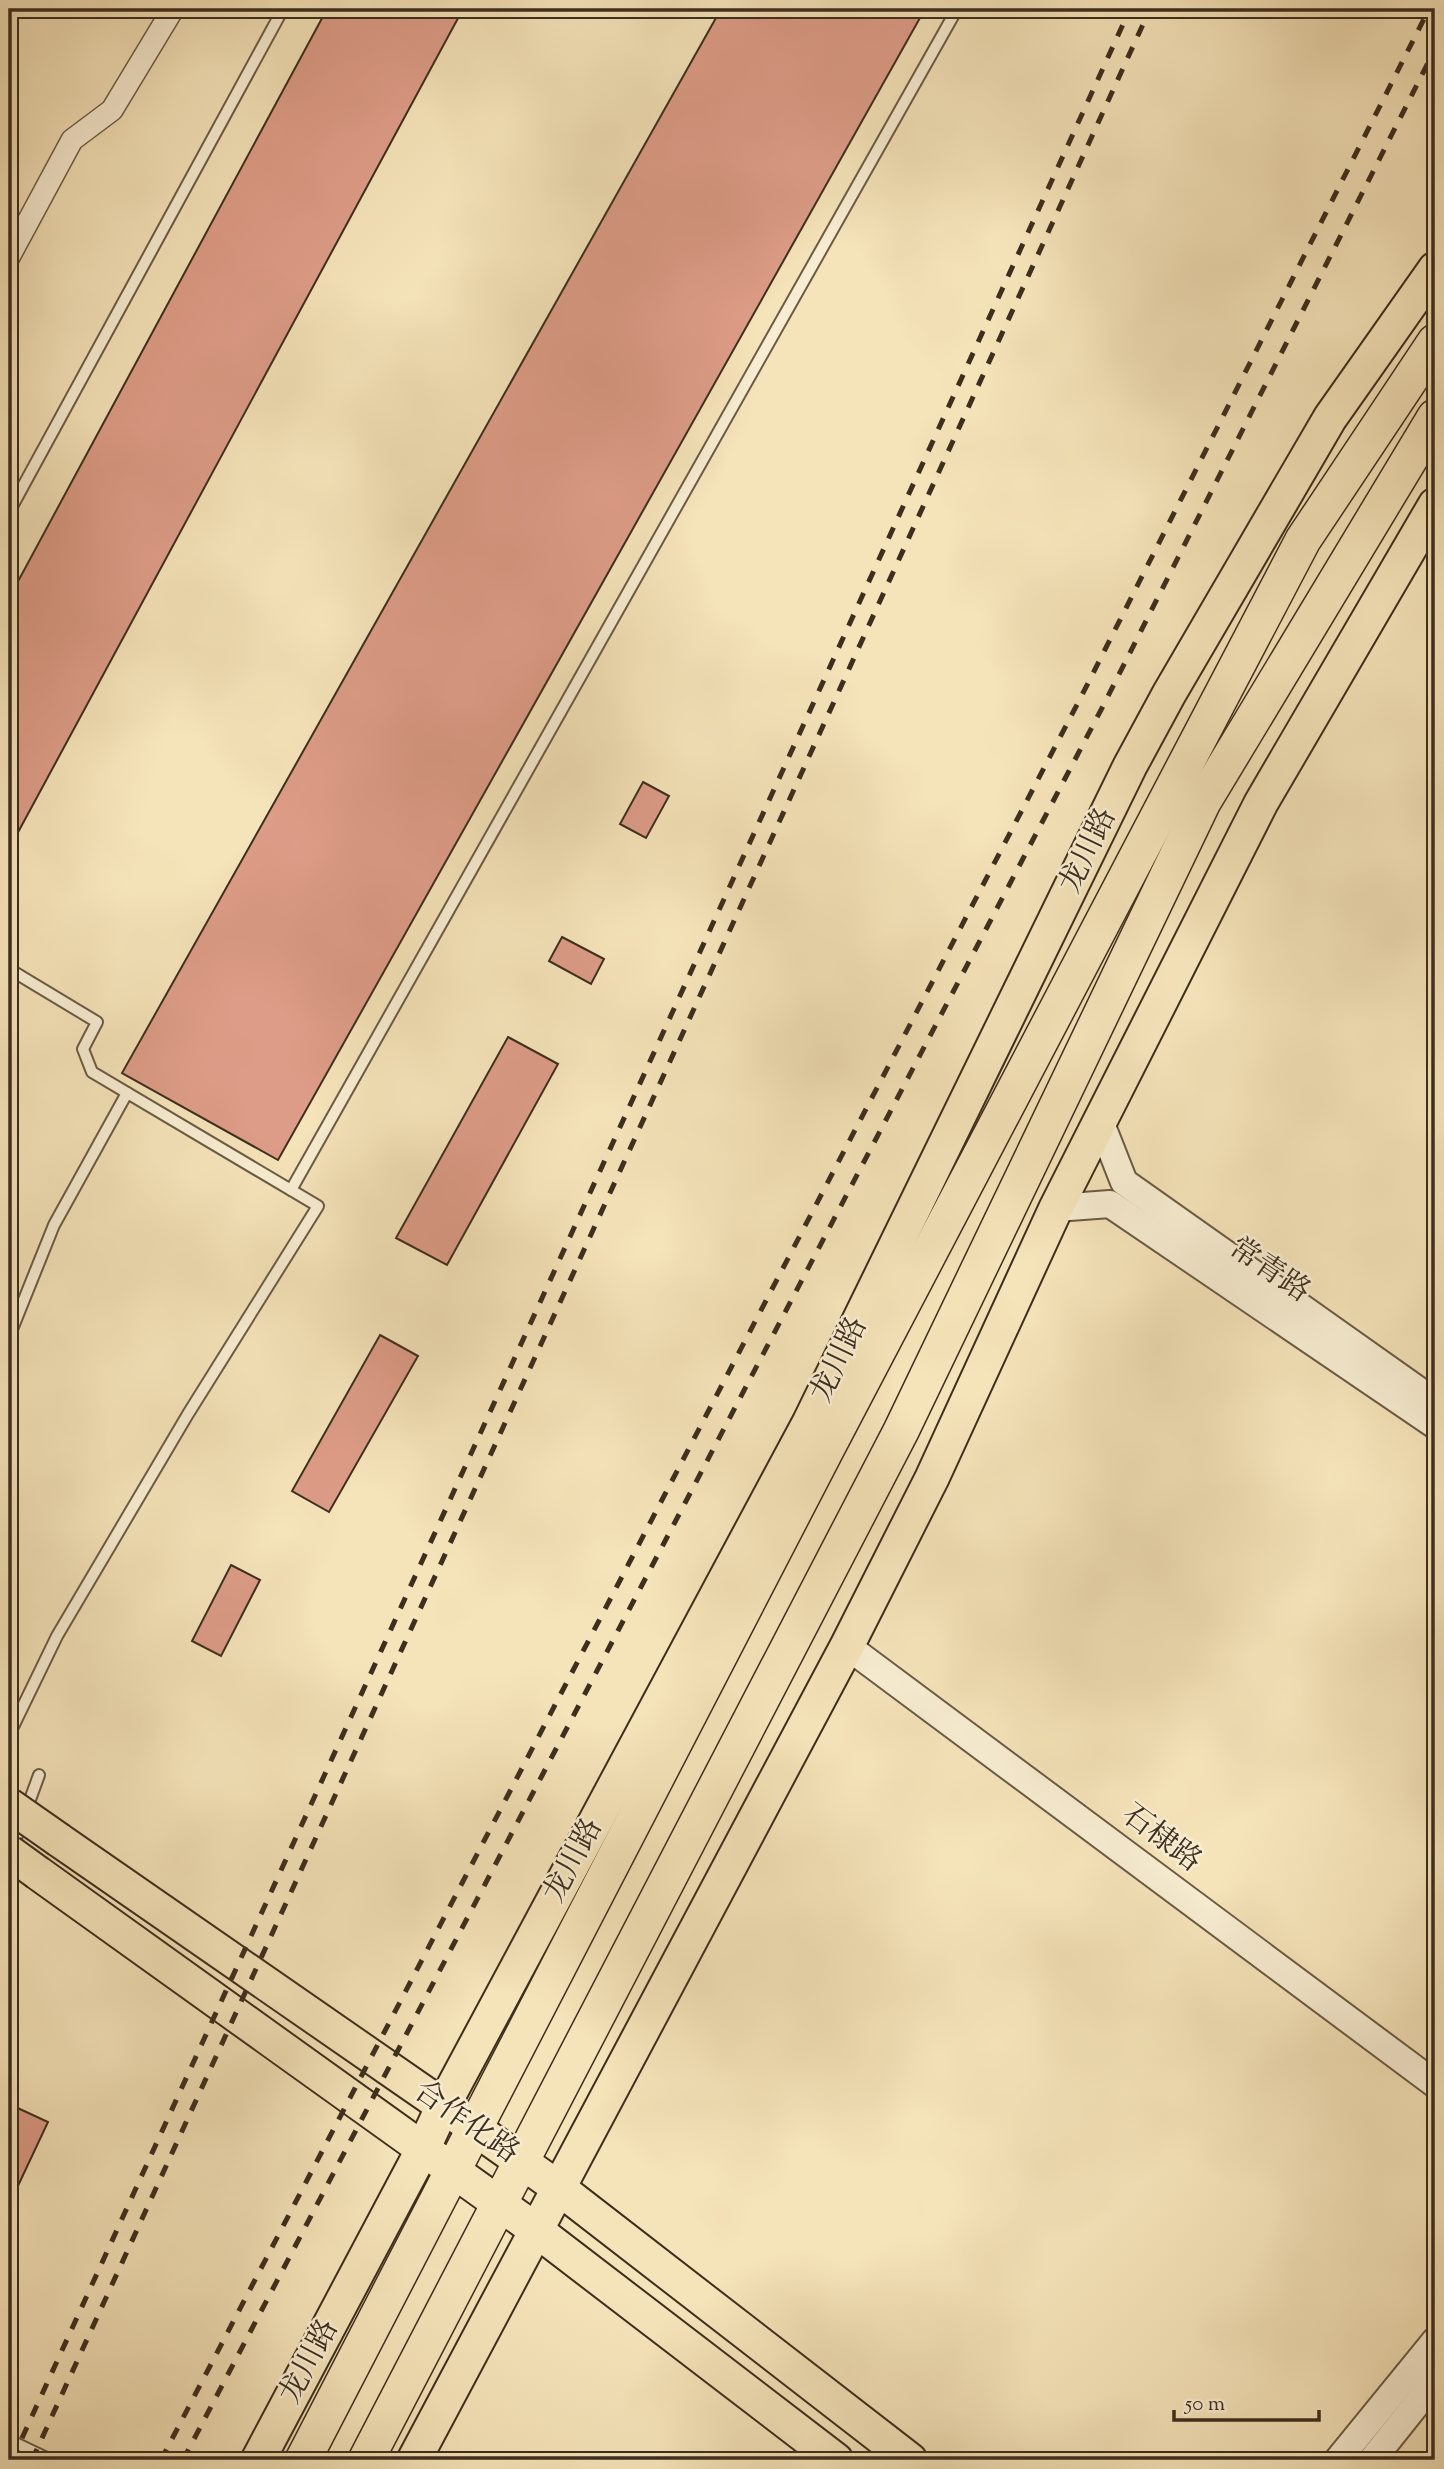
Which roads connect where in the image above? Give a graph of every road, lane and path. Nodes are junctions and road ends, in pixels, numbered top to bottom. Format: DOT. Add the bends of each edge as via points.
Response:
graph roads {
  1 [pos="173,9"];
  2 [pos="283,9"];
  3 [pos="957,9"];
  4 [pos="9,257"];
  5 [pos="1435,269"];
  6 [pos="1435,342"];
  7 [pos="1435,417"];
  8 [pos="9,512"];
  9 [pos="1433,512"];
  10 [pos="9,969"];
  11 [pos="127,1093"];
  12 [pos="1100,1121"];
  13 [pos="291,1190"];
  14 [pos="1056,1208"];
  15 [pos="9,1337"];
  16 [pos="1433,1408"];
  17 [pos="849,1641"];
  18 [pos="9,1735"];
  19 [pos="39,1775"];
  20 [pos="9,1805"];
  21 [pos="9,1852"];
  22 [pos="9,1858"];
  23 [pos="1435,2062"];
  24 [pos="1435,2084"];
  25 [pos="443,2106"];
  26 [pos="474,2128"];
  27 [pos="423,2149"];
  28 [pos="520,2161"];
  29 [pos="454,2171"];
  30 [pos="560,2189"];
  31 [pos="500,2204"];
  32 [pos="536,2230"];
  33 [pos="1435,2341"];
  34 [pos="1435,2381"];
  35 [pos="9,2440"];
  36 [pos="51,2460"];
  37 [pos="258,2460"];
  38 [pos="303,2460"];
  39 [pos="366,2460"];
  40 [pos="414,2460"];
  41 [pos="836,2460"];
  42 [pos="910,2460"];
  43 [pos="1338,2460"];
  44 [pos="1372,2460"];
  1 -- 4 [label="street" via="112,110 72,140"];
  2 -- 8 [label="lane"];
  3 -- 13 [label="lane"];
  5 -- 25 [label="main road, 龙川路" via="1331,418 1169,694 810,1423"];
  6 -- 26 [label="highway, 龙川路" via="1303,540"];
  7 -- 28 [label="highway" via="1203,802 901,1431"];
  9 -- 12 [label="main road" via="1261,803"];
  10 -- 11 [label="lane" via="97,1022 83,1049 92,1072"];
  11 -- 13 [label="lane"];
  11 -- 15 [label="lane" via="54,1225"];
  12 -- 14 [label="main road"];
  12 -- 16 [label="street, 常青路" via="1124,1182"];
  13 -- 18 [label="lane" via="318,1206 57,1636"];
  14 -- 16 [label="street, 常青路" via="1110,1204"];
  14 -- 17 [label="main road" via="932,1478"];
  17 -- 23 [label="street, 石棣路"];
  17 -- 24 [label="street, 石棣路"];
  17 -- 30 [label="main road"];
  19 -- 22 [label="lane"];
  20 -- 25 [label="main road, 合作化路, bridge"];
  21 -- 27 [label="main road, 合作化路, bridge"];
  25 -- 26 [label="main road, 合作化路"];
  25 -- 27 [label="main road, 龙川路"];
  26 -- 28 [label="main road, 合作化路"];
  26 -- 29 [label="highway, 龙川路"];
  27 -- 29 [label="main road, 合作化路"];
  27 -- 37 [label="main road, 龙川路"];
  28 -- 30 [label="main road, 合作化路"];
  28 -- 31 [label="highway"];
  29 -- 31 [label="main road, 合作化路"];
  29 -- 38 [label="highway, 龙川路"];
  30 -- 32 [label="main road"];
  30 -- 42 [label="main road, 合作化路"];
  31 -- 32 [label="main road, 合作化路"];
  31 -- 39 [label="highway"];
  32 -- 40 [label="main road"];
  32 -- 41 [label="main road, 合作化路"];
  33 -- 43 [label="street"];
  34 -- 44 [label="street"];
  35 -- 36 [label="lane"];
}
